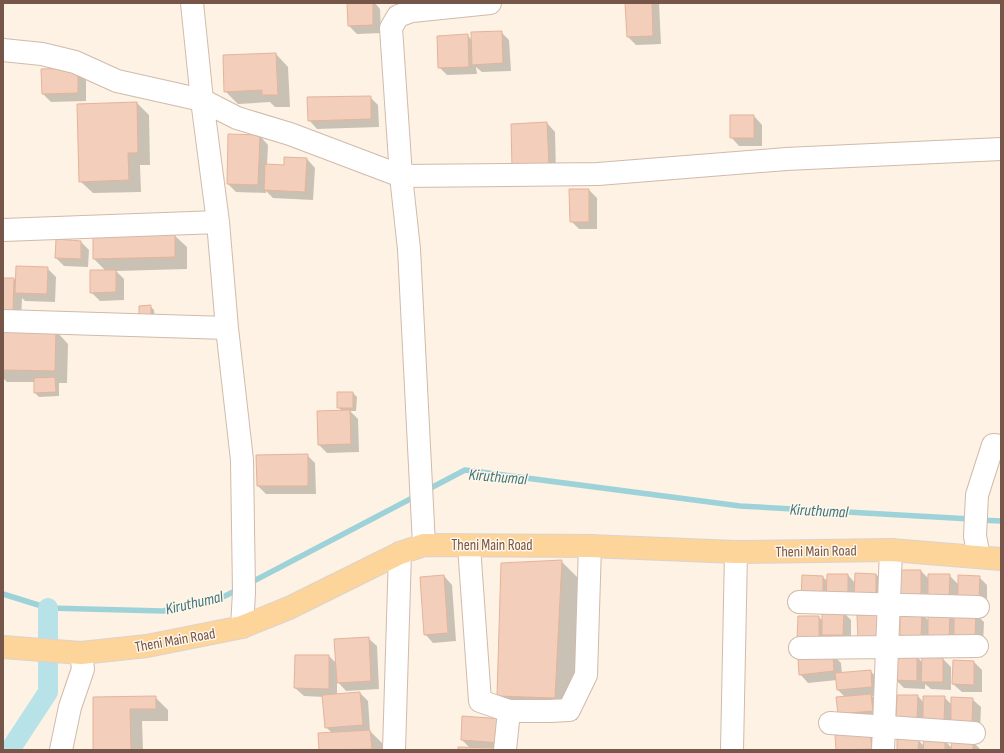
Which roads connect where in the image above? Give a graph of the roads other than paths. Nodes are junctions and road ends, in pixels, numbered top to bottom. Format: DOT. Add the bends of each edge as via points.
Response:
graph roads {
  1 [pos="192,3"];
  2 [pos="490,3"];
  3 [pos="3,50"];
  4 [pos="202,100"];
  5 [pos="1001,149"];
  6 [pos="401,176"];
  7 [pos="218,222"];
  8 [pos="3,230"];
  9 [pos="3,321"];
  10 [pos="227,328"];
  11 [pos="1001,446"];
  12 [pos="424,536"];
  13 [pos="470,546"];
  14 [pos="590,546"];
  15 [pos="977,547"];
  16 [pos="891,550"];
  17 [pos="736,552"];
  18 [pos="400,553"];
  19 [pos="1001,560"];
  20 [pos="799,602"];
  21 [pos="889,605"];
  22 [pos="978,608"];
  23 [pos="243,617"];
  24 [pos="977,646"];
  25 [pos="8,647"];
  26 [pos="800,648"];
  27 [pos="887,648"];
  28 [pos="81,653"];
  29 [pos="509,711"];
  30 [pos="830,723"];
  31 [pos="884,727"];
  32 [pos="974,733"];
  33 [pos="61,750"];
  34 [pos="394,750"];
  35 [pos="505,750"];
  36 [pos="732,750"];
  37 [pos="883,750"];
  1 -- 4 [label="street"];
  2 -- 6 [label="street" via="412,11 398,16 391,28"];
  3 -- 4 [label="street" via="42,54 75,62 117,81"];
  4 -- 6 [label="street" via="237,118 290,134"];
  4 -- 7 [label="street"];
  5 -- 6 [label="street" via="786,159 598,174"];
  6 -- 12 [label="street" via="409,249"];
  7 -- 8 [label="street"];
  7 -- 10 [label="street"];
  9 -- 10 [label="street"];
  10 -- 23 [label="street" via="242,460"];
  11 -- 15 [label="street" via="994,445 977,495"];
  12 -- 13 [label="main road, Theni Main Road"];
  12 -- 18 [label="main road, Theni Main Road"];
  13 -- 14 [label="main road, Theni Main Road"];
  13 -- 29 [label="street" via="480,701"];
  14 -- 17 [label="main road, Theni Main Road"];
  14 -- 29 [label="street" via="586,675 569,710"];
  15 -- 16 [label="main road, Theni Main Road"];
  15 -- 19 [label="main road, Theni Main Road"];
  16 -- 17 [label="main road, Theni Main Road"];
  16 -- 21 [label="street"];
  17 -- 36 [label="street"];
  18 -- 23 [label="main road, Theni Main Road" via="289,608"];
  18 -- 34 [label="street"];
  20 -- 21 [label="street"];
  21 -- 22 [label="street"];
  21 -- 27 [label="street"];
  23 -- 28 [label="main road, Theni Main Road" via="147,646"];
  24 -- 27 [label="street"];
  25 -- 28 [label="main road, Theni Main Road"];
  26 -- 27 [label="street"];
  27 -- 31 [label="street"];
  28 -- 33 [label="street" via="83,669 70,707"];
  29 -- 35 [label="street"];
  30 -- 31 [label="street"];
  31 -- 32 [label="street"];
  31 -- 37 [label="street"];
}
